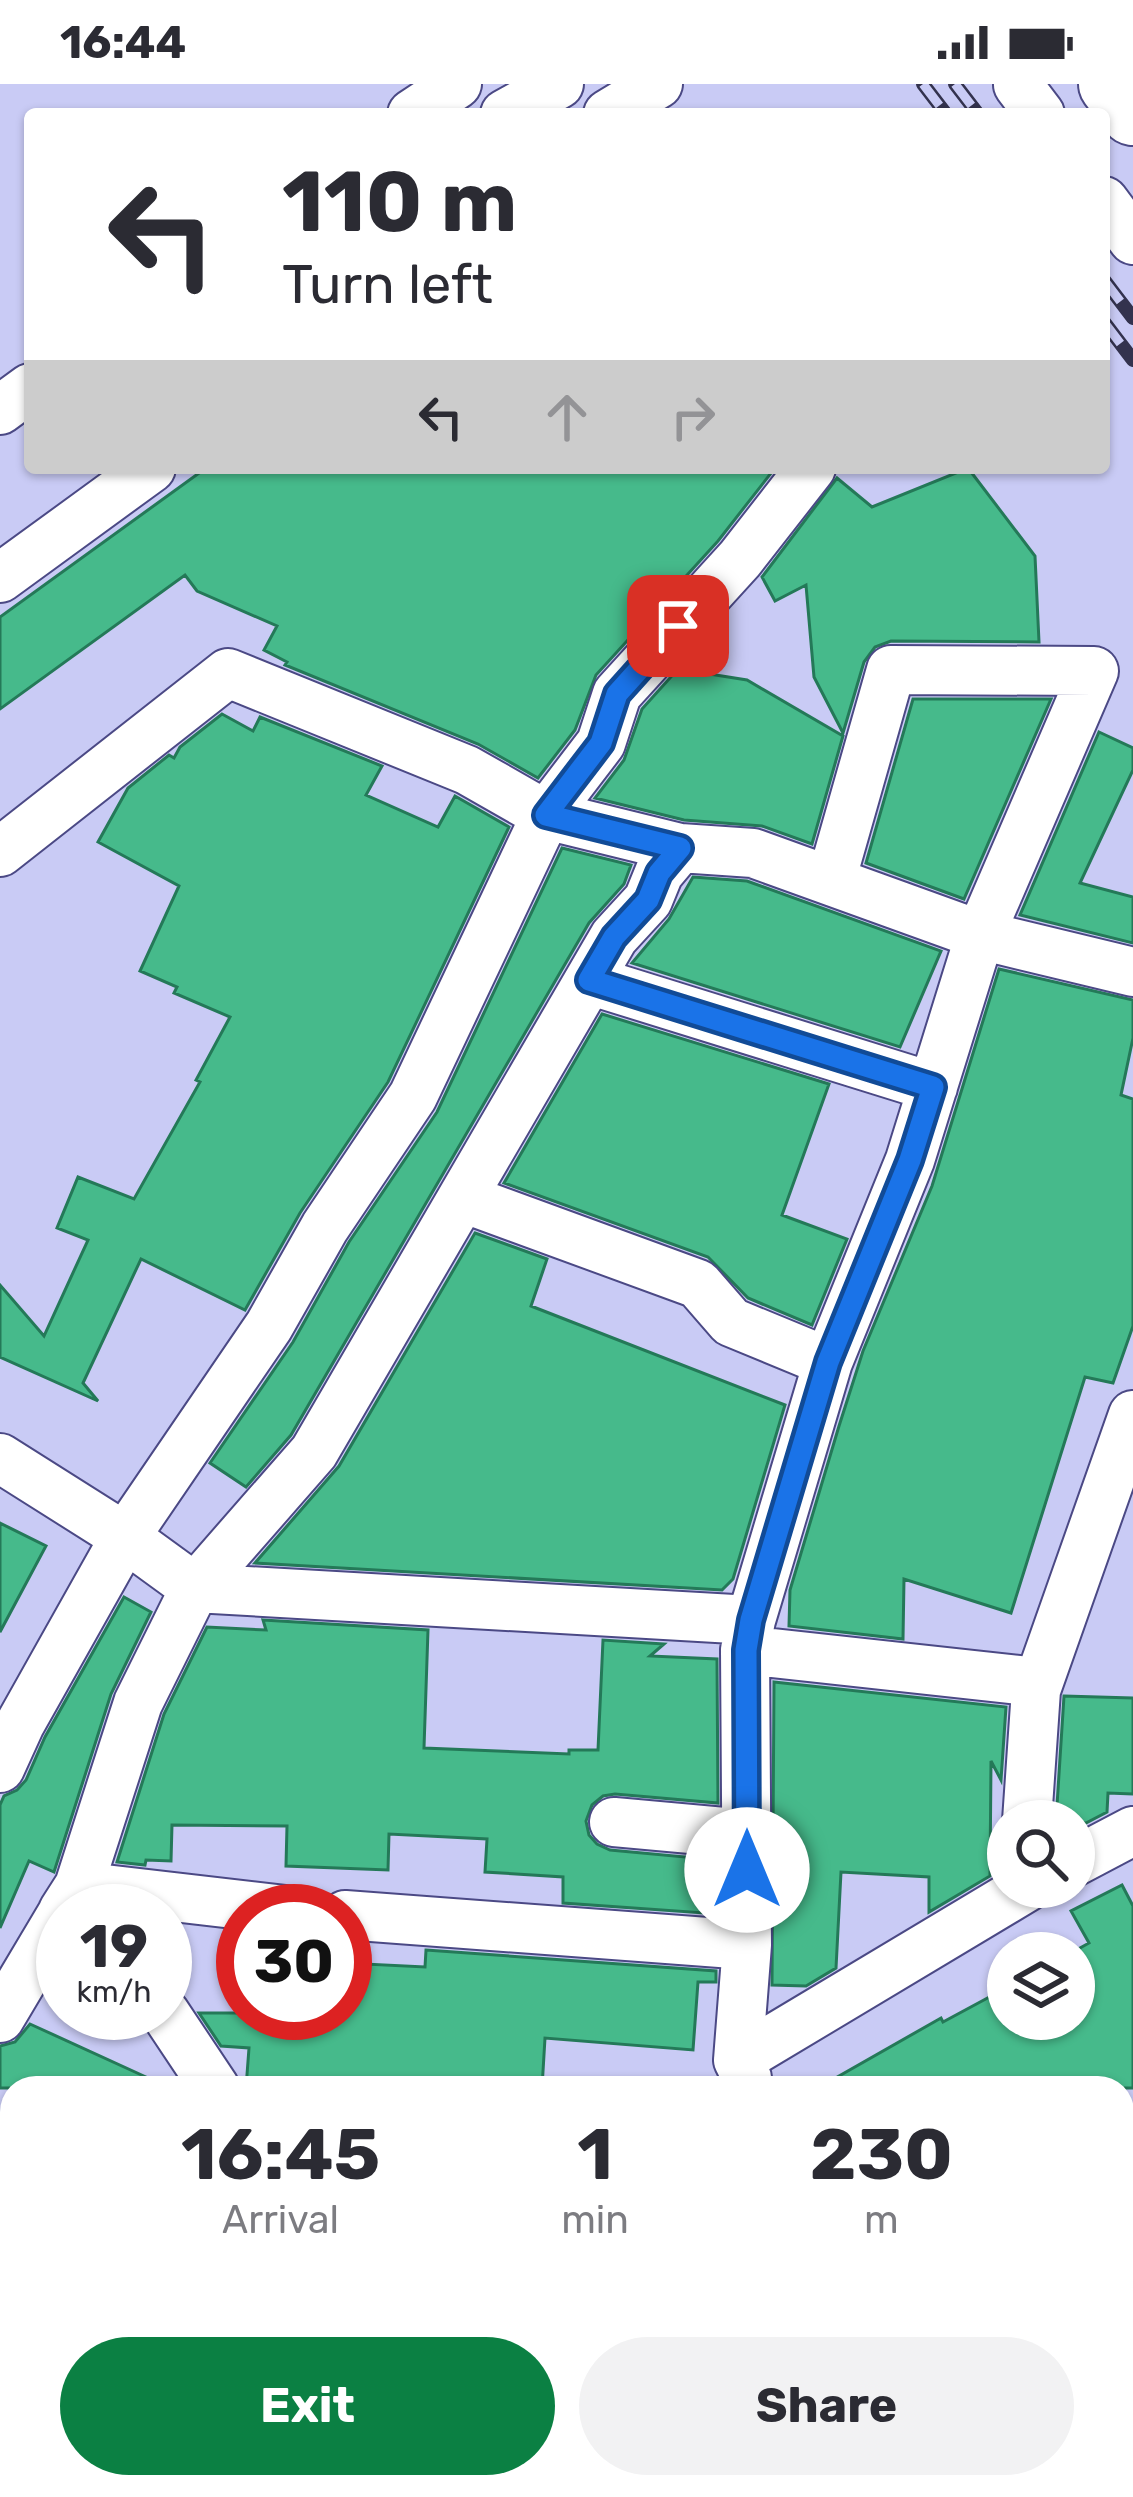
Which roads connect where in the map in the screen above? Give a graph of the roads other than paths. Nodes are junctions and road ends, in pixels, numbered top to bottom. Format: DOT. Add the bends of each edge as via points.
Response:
graph roads {
  1 [pos="457,84"];
  2 [pos="559,84"];
  3 [pos="658,84"];
  4 [pos="1112,84"];
  5 [pos="421,108"];
  6 [pos="516,108"];
  7 [pos="618,108"];
  8 [pos="1133,112"];
  9 [pos="1110,209"];
  10 [pos="1133,240"];
  11 [pos="143,474"];
  12 [pos="806,474"];
  13 [pos="0,578"];
  14 [pos="546,815"];
  15 [pos="680,848"];
  16 [pos="0,852"];
  17 [pos="831,881"];
  18 [pos="980,935"];
  19 [pos="1133,972"];
  20 [pos="589,980"];
  21 [pos="933,1087"];
  22 [pos="463,1198"];
  23 [pos="828,1362"];
  24 [pos="1133,1415"];
  25 [pos="0,1458"];
  26 [pos="125,1537"];
  27 [pos="195,1588"];
  28 [pos="748,1635"];
  29 [pos="1038,1682"];
  30 [pos="0,1768"];
  31 [pos="1030,1800"];
  32 [pos="614,1822"];
  33 [pos="1133,1832"];
  34 [pos="746,1834"];
  35 [pos="1095,1851"];
  36 [pos="82,1884"];
  37 [pos="994,1908"];
  38 [pos="372,1917"];
  39 [pos="748,1945"];
  40 [pos="36,1964"];
  41 [pos="0,2018"];
  42 [pos="183,2040"];
  43 [pos="744,2074"];
  44 [pos="207,2076"];
  1 -- 5 [label="street"];
  2 -- 6 [label="street"];
  3 -- 7 [label="street"];
  4 -- 8 [label="highway"];
  9 -- 10 [label="street"];
  11 -- 13 [label="street"];
  12 -- 14 [label="street" via="617,694 601,743"];
  14 -- 15 [label="street"];
  14 -- 16 [label="street" via="467,770 228,673"];
  14 -- 26 [label="street" via="412,1096"];
  15 -- 17 [label="street" via="753,853"];
  15 -- 20 [label="street"];
  17 -- 18 [label="street"];
  17 -- 18 [label="street" via="891,670 1094,670"];
  18 -- 19 [label="street"];
  18 -- 21 [label="street"];
  20 -- 21 [label="street"];
  20 -- 22 [label="street"];
  21 -- 23 [label="street"];
  22 -- 23 [label="street" via="698,1284 731,1322"];
  22 -- 27 [label="street" via="314,1452"];
  23 -- 28 [label="street"];
  24 -- 29 [label="street"];
  25 -- 26 [label="street"];
  26 -- 27 [label="street"];
  26 -- 30 [label="street"];
  27 -- 28 [label="street"];
  27 -- 36 [label="street" via="138,1703"];
  28 -- 29 [label="street"];
  28 -- 34 [label="street"];
  29 -- 31 [label="street"];
  32 -- 34 [label="street"];
  33 -- 35 [label="street"];
  34 -- 39 [label="street"];
  37 -- 43 [label="street"];
  38 -- 39 [label="street"];
  39 -- 43 [label="street"];
  40 -- 41 [label="street"];
  42 -- 44 [label="street"];
}
